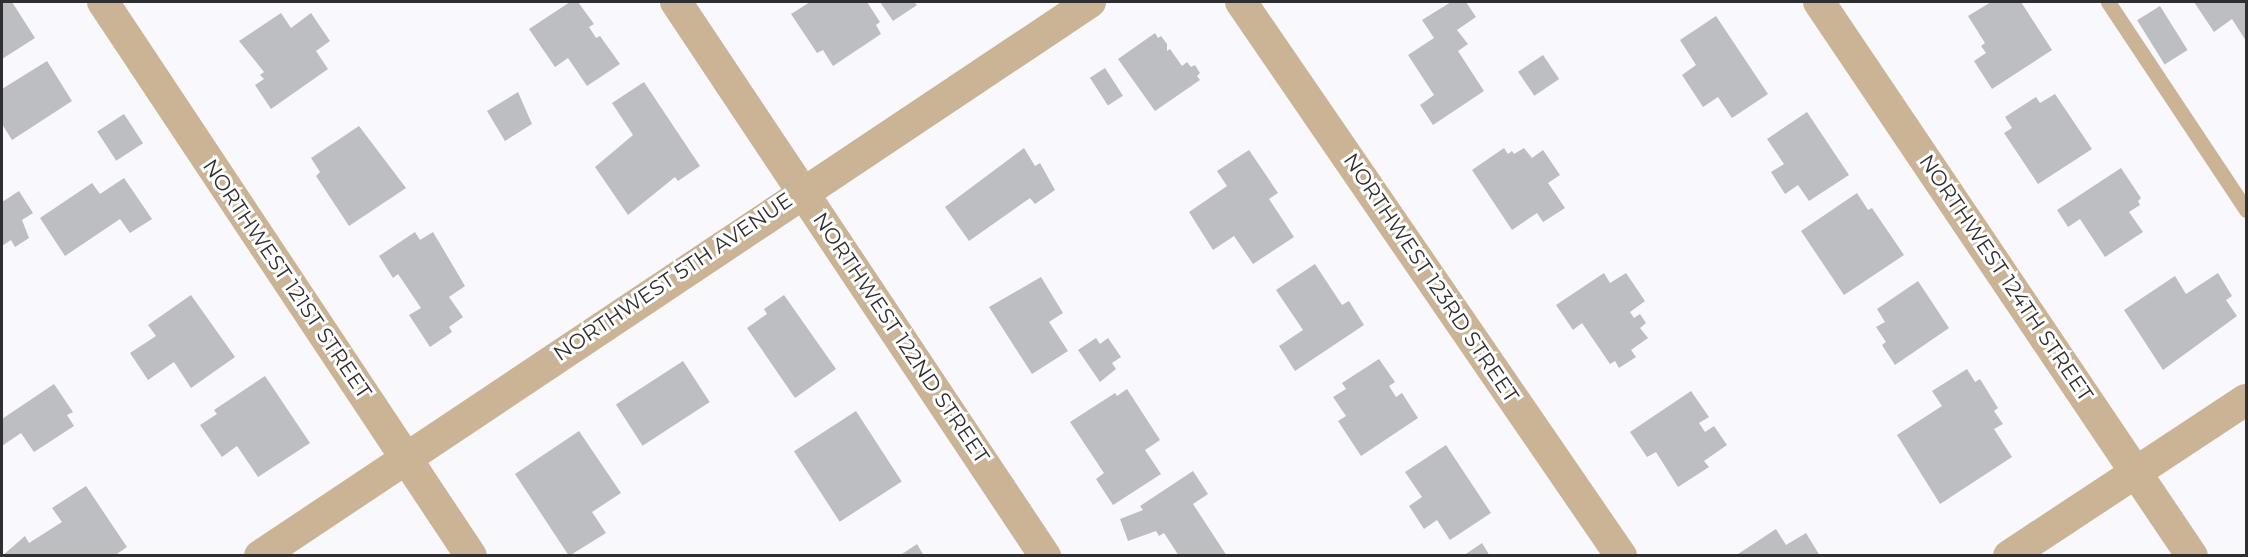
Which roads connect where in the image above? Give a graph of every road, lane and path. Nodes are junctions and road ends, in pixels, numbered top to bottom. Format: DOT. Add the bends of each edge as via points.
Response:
graph roads {
  1 [pos="103,2"];
  2 [pos="676,2"];
  3 [pos="1090,2"];
  4 [pos="1241,2"];
  5 [pos="1819,2"];
  6 [pos="2108,2"];
  7 [pos="802,190"];
  8 [pos="2247,210"];
  9 [pos="2247,400"];
  10 [pos="405,457"];
  11 [pos="2138,473"];
  12 [pos="260,555"];
  13 [pos="471,555"];
  14 [pos="1045,555"];
  15 [pos="1621,555"];
  16 [pos="2009,555"];
  17 [pos="2192,555"];
  1 -- 10 [label="street, NORTHWEST 121ST STREET"];
  2 -- 7 [label="street, NORTHWEST 122ND STREET"];
  3 -- 7 [label="street, NORTHWEST 5TH AVENUE"];
  4 -- 15 [label="street, NORTHWEST 123RD STREET"];
  5 -- 11 [label="street, NORTHWEST 124TH STREET"];
  6 -- 8 [label="lane"];
  7 -- 10 [label="street, NORTHWEST 5TH AVENUE"];
  7 -- 14 [label="street, NORTHWEST 122ND STREET"];
  9 -- 11 [label="street"];
  10 -- 12 [label="street, NORTHWEST 5TH AVENUE"];
  10 -- 13 [label="street, NORTHWEST 121ST STREET"];
  11 -- 16 [label="street"];
  11 -- 17 [label="street, NORTHWEST 124TH STREET"];
}
